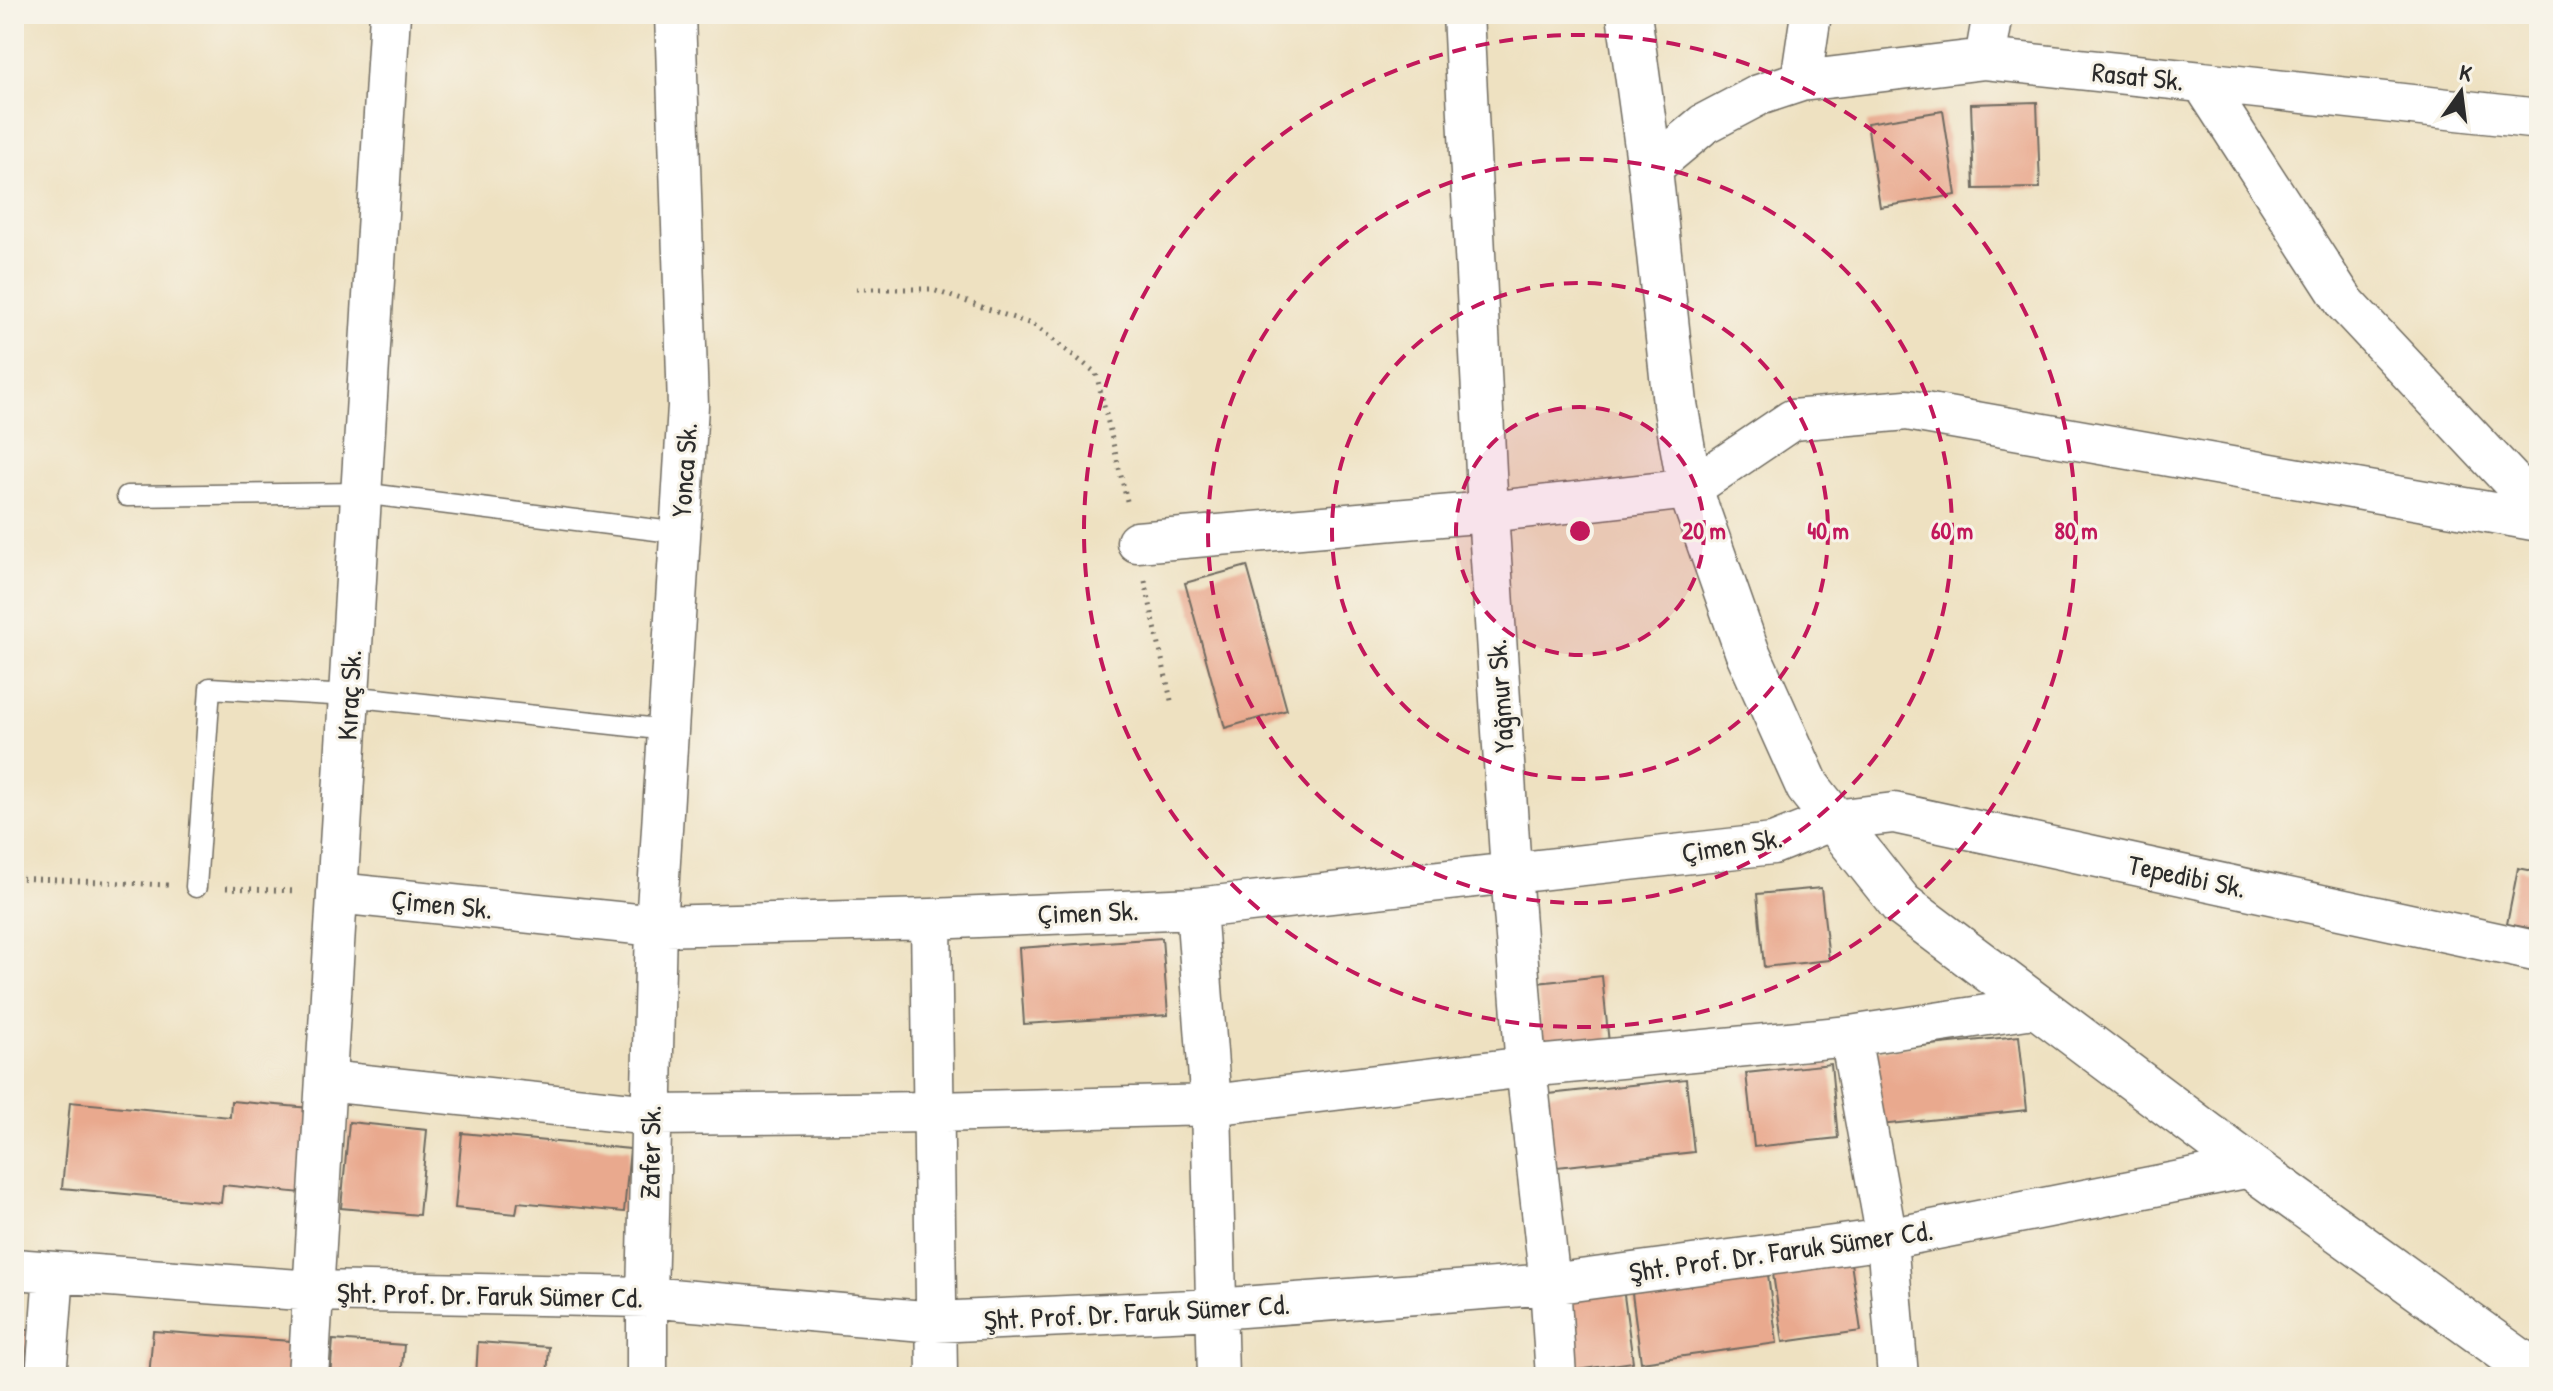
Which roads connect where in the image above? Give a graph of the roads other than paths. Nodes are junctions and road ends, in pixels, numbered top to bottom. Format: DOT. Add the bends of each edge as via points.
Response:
graph roads {
  1 [pos="390,14"];
  2 [pos="675,14"];
  3 [pos="1463,14"];
  4 [pos="1629,14"];
  5 [pos="1811,14"];
  6 [pos="1993,14"];
  7 [pos="1985,59"];
  8 [pos="1801,81"];
  9 [pos="2202,82"];
  10 [pos="2539,119"];
  11 [pos="1650,169"];
  12 [pos="1690,489"];
  13 [pos="361,493"];
  14 [pos="127,496"];
  15 [pos="2539,510"];
  16 [pos="1488,512"];
  17 [pos="2539,521"];
  18 [pos="680,533"];
  19 [pos="1137,542"];
  20 [pos="349,696"];
  21 [pos="668,730"];
  22 [pos="1833,820"];
  23 [pos="1511,872"];
  24 [pos="196,887"];
  25 [pos="337,893"];
  26 [pos="1196,908"];
  27 [pos="931,919"];
  28 [pos="656,926"];
  29 [pos="2539,952"];
  30 [pos="2040,1007"];
  31 [pos="1850,1036"];
  32 [pos="1526,1067"];
  33 [pos="326,1081"];
  34 [pos="1211,1105"];
  35 [pos="934,1112"];
  36 [pos="651,1115"];
  37 [pos="2251,1167"];
  38 [pos="1887,1239"];
  39 [pos="14,1269"];
  40 [pos="54,1273"];
  41 [pos="1550,1284"];
  42 [pos="313,1291"];
  43 [pos="647,1297"];
  44 [pos="1215,1309"];
  45 [pos="935,1322"];
  46 [pos="2539,1375"];
  47 [pos="46,1377"];
  48 [pos="308,1377"];
  49 [pos="647,1377"];
  50 [pos="937,1377"];
  51 [pos="1218,1377"];
  52 [pos="1556,1377"];
  53 [pos="1898,1377"];
  1 -- 13 [label="street, Kıraç Sk."];
  2 -- 18 [label="street, Yonca Sk." via="688,406"];
  3 -- 16 [label="street, Yağmur Sk."];
  4 -- 11 [label="street"];
  5 -- 8 [label="street"];
  6 -- 7 [label="street"];
  7 -- 8 [label="street, Rasat Sk."];
  7 -- 9 [label="street, Rasat Sk."];
  8 -- 11 [label="street, Rasat Sk." via="1759,95 1704,124"];
  9 -- 10 [label="street"];
  9 -- 15 [label="street, Rasat Sk." via="2345,303"];
  11 -- 12 [label="street" via="1675,404"];
  12 -- 16 [label="street"];
  12 -- 17 [label="street" via="1792,420 1907,410"];
  12 -- 22 [label="street" via="1747,651 1808,787"];
  13 -- 14 [label="lane"];
  13 -- 18 [label="lane"];
  13 -- 20 [label="street, Kıraç Sk."];
  16 -- 19 [label="street"];
  16 -- 23 [label="street, Yağmur Sk."];
  18 -- 21 [label="street, Yonca Sk."];
  20 -- 21 [label="lane"];
  20 -- 24 [label="lane" via="210,688"];
  20 -- 25 [label="street, Kıraç Sk."];
  21 -- 28 [label="street, Yonca Sk."];
  22 -- 23 [label="street, Çimen Sk." via="1773,844"];
  22 -- 29 [label="street, Tepedibi Sk." via="1894,813"];
  22 -- 30 [label="street" via="1901,904"];
  23 -- 26 [label="street, Çimen Sk."];
  23 -- 32 [label="street, Yağmur Sk."];
  25 -- 28 [label="street, Çimen Sk."];
  25 -- 33 [label="street, Kıraç Sk."];
  26 -- 27 [label="street, Çimen Sk."];
  26 -- 34 [label="street"];
  27 -- 28 [label="street, Çimen Sk."];
  27 -- 35 [label="street"];
  28 -- 36 [label="street, Zafer Sk."];
  30 -- 31 [label="street"];
  30 -- 37 [label="street"];
  31 -- 32 [label="street"];
  31 -- 38 [label="street"];
  32 -- 34 [label="street"];
  32 -- 41 [label="street, Yağmur Sk."];
  33 -- 36 [label="street"];
  33 -- 42 [label="street, Kıraç Sk."];
  34 -- 35 [label="street"];
  34 -- 44 [label="street"];
  35 -- 36 [label="street"];
  35 -- 45 [label="street"];
  36 -- 43 [label="street, Zafer Sk."];
  37 -- 38 [label="street, Şht. Prof. Dr. Faruk Sümer Cd."];
  37 -- 46 [label="street"];
  38 -- 41 [label="street, Şht. Prof. Dr. Faruk Sümer Cd."];
  38 -- 53 [label="street"];
  39 -- 40 [label="street, Şht. Prof. Dr. Faruk Sümer Cd."];
  40 -- 42 [label="street, Şht. Prof. Dr. Faruk Sümer Cd."];
  40 -- 47 [label="street"];
  41 -- 44 [label="street, Şht. Prof. Dr. Faruk Sümer Cd."];
  41 -- 52 [label="street, Yağmur Sk."];
  42 -- 43 [label="street, Şht. Prof. Dr. Faruk Sümer Cd."];
  42 -- 48 [label="street, Kıraç Sk."];
  43 -- 45 [label="street, Şht. Prof. Dr. Faruk Sümer Cd."];
  43 -- 49 [label="street, Zafer Sk."];
  44 -- 45 [label="street, Şht. Prof. Dr. Faruk Sümer Cd."];
  44 -- 51 [label="street"];
  45 -- 50 [label="street"];
}
